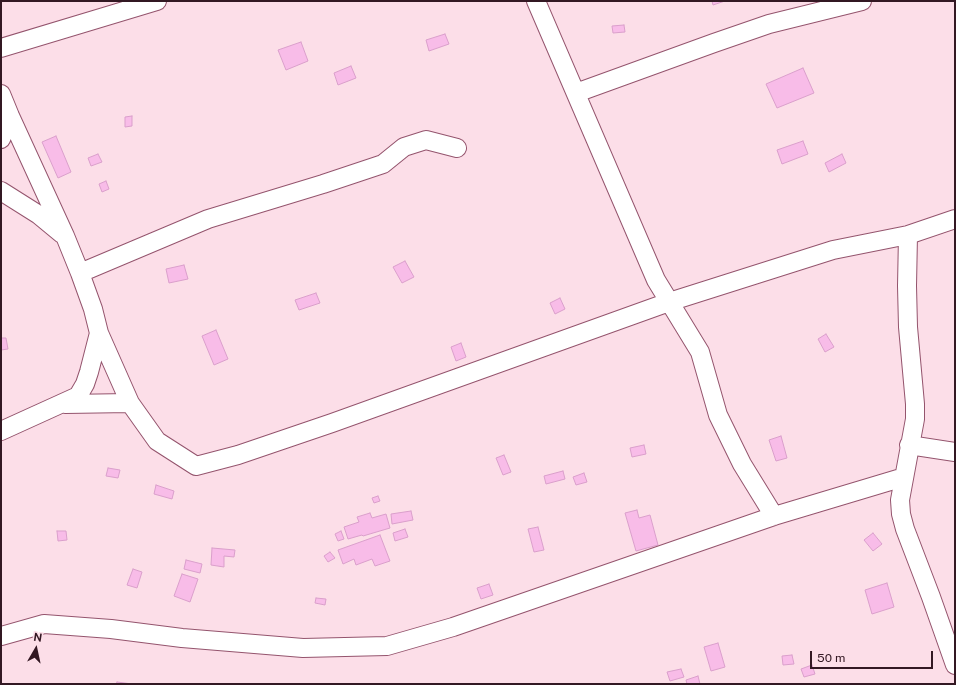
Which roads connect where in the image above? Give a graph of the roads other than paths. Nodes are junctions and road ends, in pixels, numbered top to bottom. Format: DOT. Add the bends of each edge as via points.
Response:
graph roads {
  1 [pos="157,1"];
  2 [pos="536,1"];
  3 [pos="862,1"];
  4 [pos="1,48"];
  5 [pos="1,94"];
  6 [pos="576,94"];
  7 [pos="10,116"];
  8 [pos="1,139"];
  9 [pos="457,148"];
  10 [pos="1,191"];
  11 [pos="955,219"];
  12 [pos="908,235"];
  13 [pos="65,236"];
  14 [pos="80,273"];
  15 [pos="669,302"];
  16 [pos="99,333"];
  17 [pos="130,403"];
  18 [pos="62,404"];
  19 [pos="1,431"];
  20 [pos="909,444"];
  21 [pos="955,452"];
  22 [pos="904,477"];
  23 [pos="774,516"];
  24 [pos="1,636"];
  25 [pos="955,666"];
  1 -- 4 [label="street"];
  2 -- 6 [label="street"];
  3 -- 6 [label="street" via="769,24"];
  5 -- 7 [label="street"];
  6 -- 15 [label="street" via="656,280"];
  7 -- 8 [label="street"];
  7 -- 13 [label="street"];
  9 -- 14 [label="street" via="426,140 404,147 383,164 208,219"];
  10 -- 13 [label="street"];
  11 -- 12 [label="street"];
  12 -- 15 [label="street" via="833,250"];
  12 -- 20 [label="street" via="908,326 915,404 915,418"];
  13 -- 14 [label="street"];
  14 -- 16 [label="street"];
  15 -- 17 [label="street" via="325,425 238,455 196,466 157,441"];
  15 -- 23 [label="street" via="700,352 718,416 742,464"];
  16 -- 17 [label="street"];
  16 -- 18 [label="street" via="85,384 78,396"];
  17 -- 18 [label="street"];
  18 -- 19 [label="street"];
  20 -- 21 [label="street"];
  20 -- 22 [label="street"];
  22 -- 23 [label="street"];
  22 -- 25 [label="street" via="900,500 905,529"];
  23 -- 24 [label="street" via="453,627 387,646 304,648 44,624"];
}
